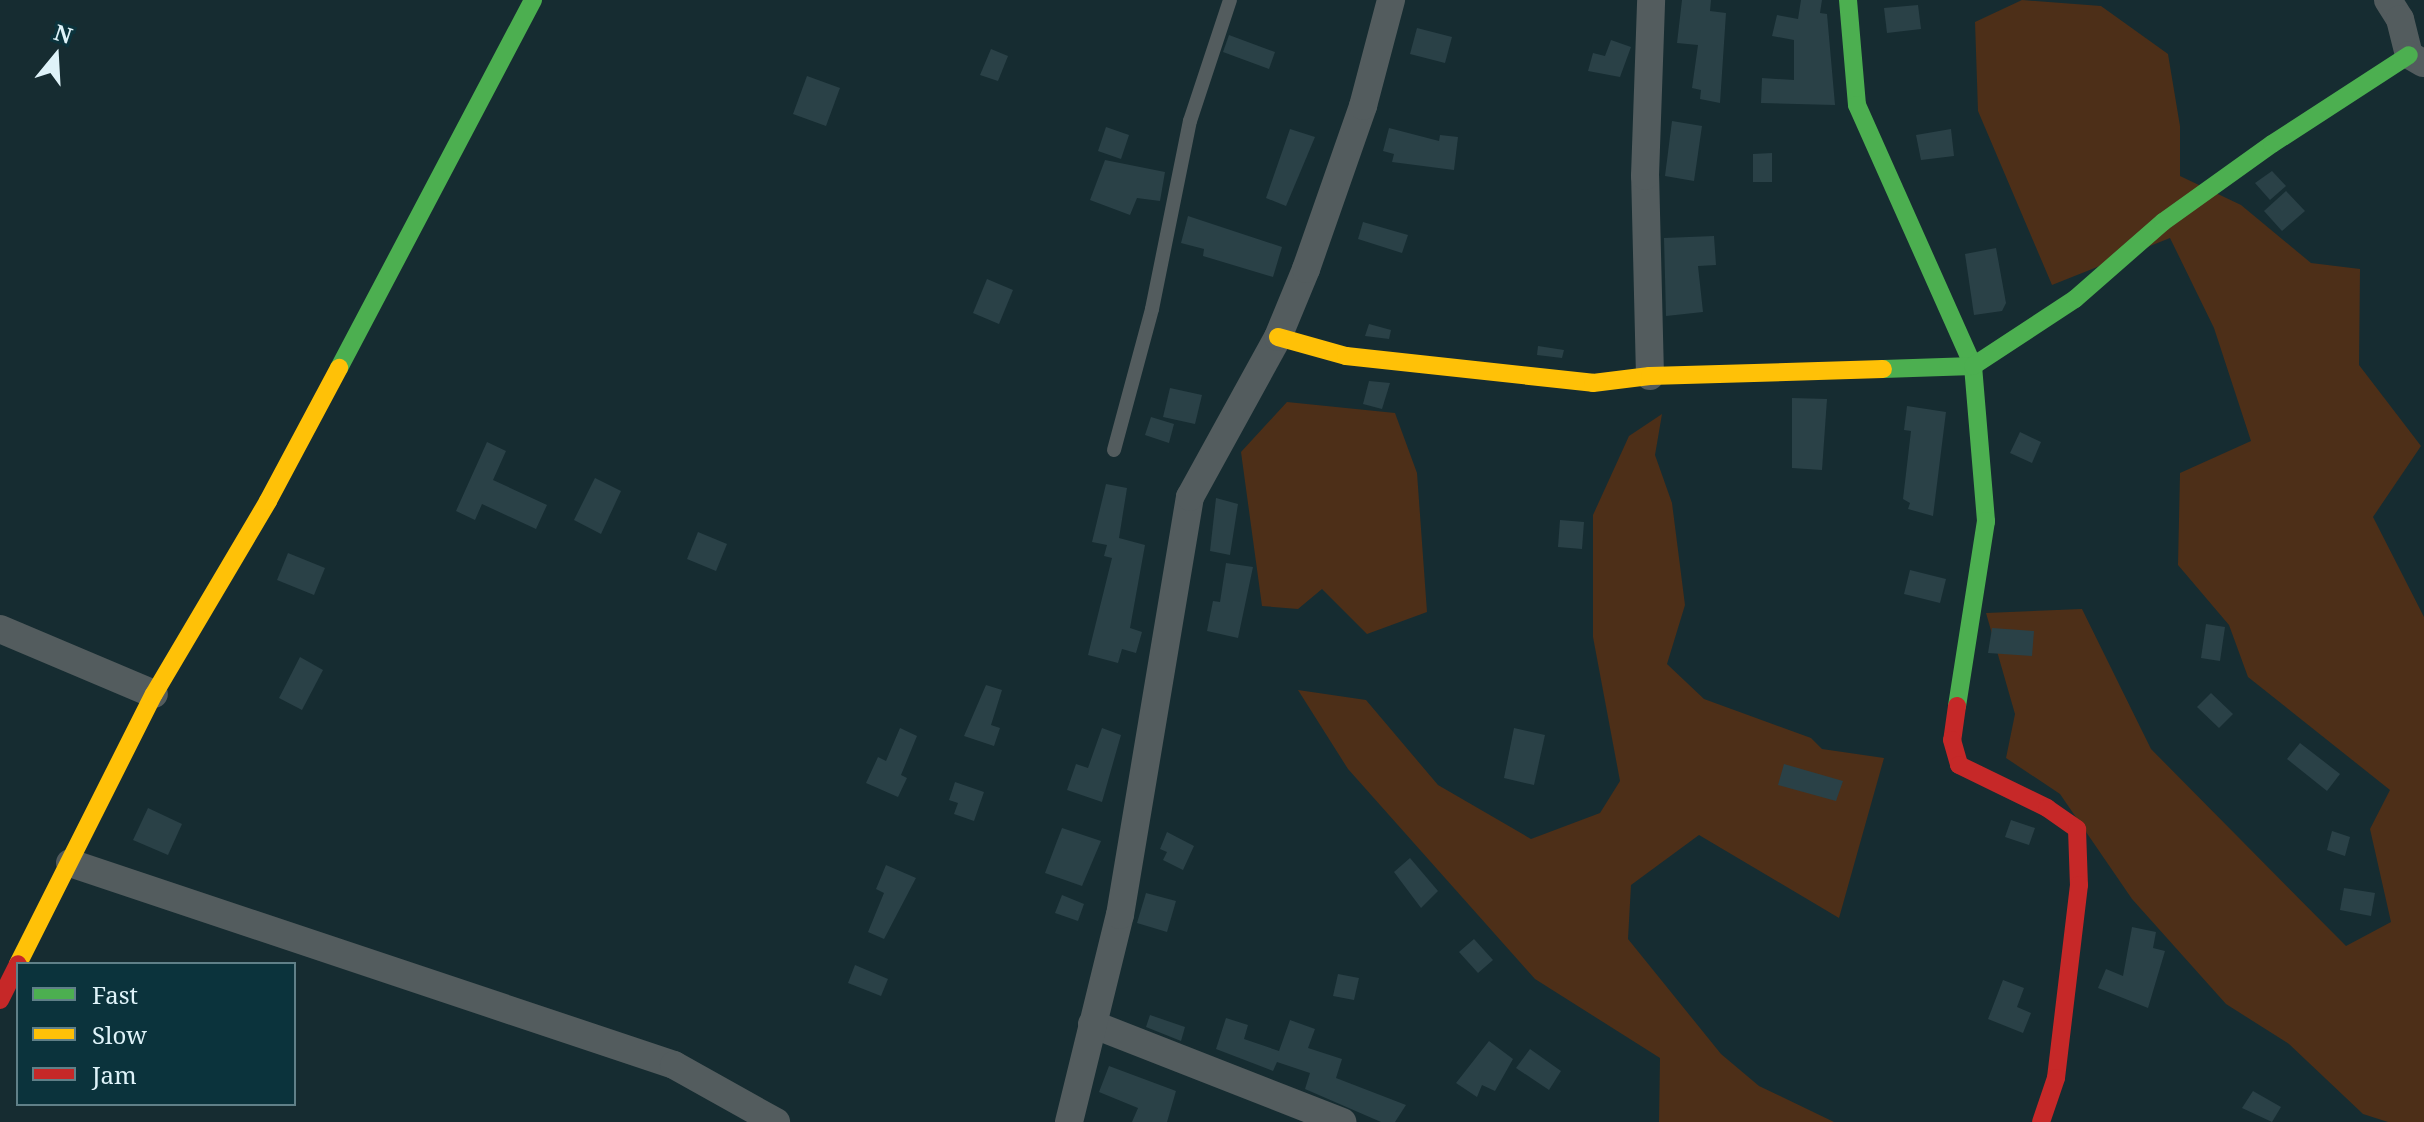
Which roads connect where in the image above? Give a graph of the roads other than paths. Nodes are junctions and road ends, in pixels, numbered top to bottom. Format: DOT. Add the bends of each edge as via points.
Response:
graph roads {
  1 [pos="533,0"];
  2 [pos="1230,0"];
  3 [pos="1391,0"];
  4 [pos="1651,0"];
  5 [pos="1848,0"];
  6 [pos="2388,0"];
  7 [pos="2416,59"];
  8 [pos="1278,337"];
  9 [pos="1973,366"];
  10 [pos="1650,376"];
  11 [pos="1114,450"];
  12 [pos="0,629"];
  13 [pos="154,694"];
  14 [pos="70,863"];
  15 [pos="19,962"];
  16 [pos="16,968"];
  17 [pos="0,1000"];
  18 [pos="1092,1024"];
  19 [pos="776,1122"];
  20 [pos="1069,1122"];
  21 [pos="1342,1122"];
  22 [pos="2041,1122"];
  1 -- 13 [label="street" via="268,501"];
  2 -- 11 [label="lane" via="1190,121 1156,296"];
  3 -- 8 [label="street" via="1363,106"];
  4 -- 10 [label="street" via="1645,176"];
  5 -- 9 [label="street" via="1857,105"];
  6 -- 7 [label="street"];
  7 -- 9 [label="street" via="2260,152 2163,222 2075,299"];
  8 -- 10 [label="street" via="1346,356 1593,383"];
  8 -- 18 [label="street" via="1190,497 1120,915"];
  9 -- 10 [label="street"];
  9 -- 22 [label="street" via="1986,521 1952,740 1959,765 2047,808 2077,829 2079,885 2056,1078"];
  12 -- 13 [label="street"];
  13 -- 14 [label="street"];
  14 -- 15 [label="street"];
  14 -- 19 [label="street" via="674,1065"];
  16 -- 17 [label="street"];
  18 -- 20 [label="street"];
  18 -- 21 [label="street"];
}
